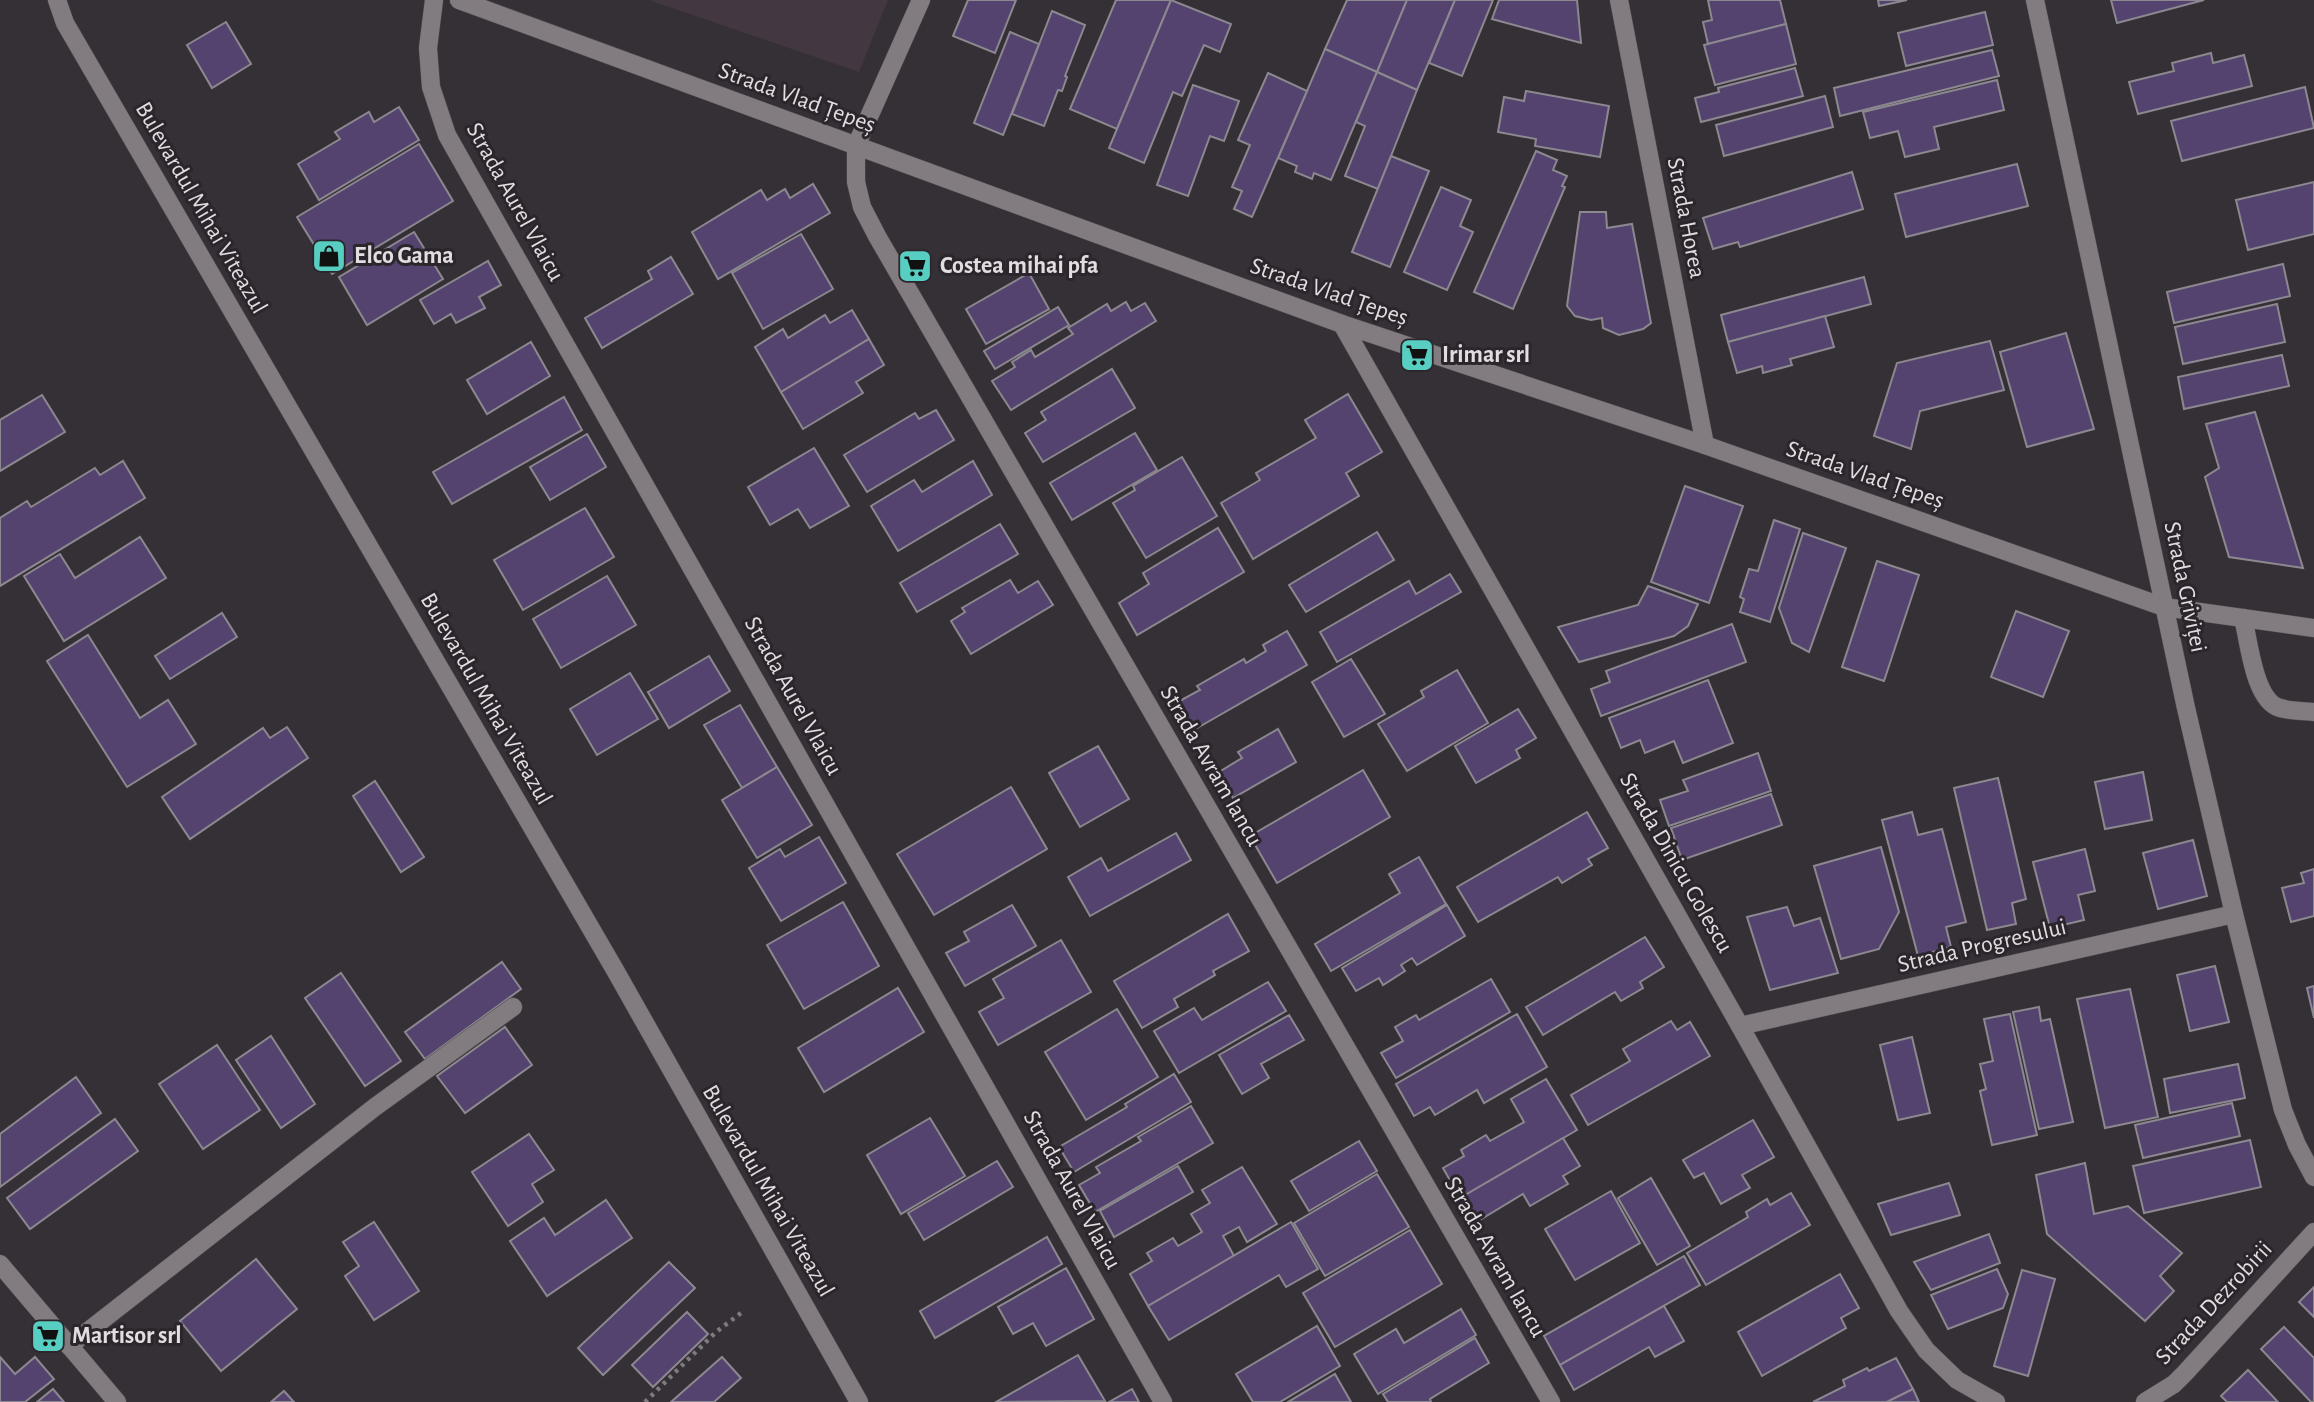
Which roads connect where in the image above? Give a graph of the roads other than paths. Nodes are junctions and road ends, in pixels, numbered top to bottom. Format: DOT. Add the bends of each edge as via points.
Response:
graph roads {
  1 [pos="43,0"];
  2 [pos="57,0"];
  3 [pos="434,0"];
  4 [pos="459,0"];
  5 [pos="921,0"];
  6 [pos="1619,0"];
  7 [pos="2035,0"];
  8 [pos="65,23"];
  9 [pos="856,146"];
  10 [pos="1342,324"];
  11 [pos="1705,445"];
  12 [pos="2164,607"];
  13 [pos="2244,618"];
  14 [pos="2314,628"];
  15 [pos="2314,712"];
  16 [pos="2234,914"];
  17 [pos="513,1007"];
  18 [pos="1740,1026"];
  19 [pos="2314,1177"];
  20 [pos="2314,1232"];
  21 [pos="0,1264"];
  22 [pos="69,1346"];
  23 [pos="117,1402"];
  24 [pos="859,1402"];
  25 [pos="1163,1402"];
  26 [pos="1550,1402"];
  27 [pos="1996,1402"];
  28 [pos="2145,1402"];
  1 -- 8 [label="street, Bulevardul Mihai Viteazul"];
  2 -- 8 [label="street, Bulevardul Mihai Viteazul"];
  3 -- 25 [label="street, Strada Aurel Vlaicu" via="428,48 431,87 447,135"];
  4 -- 9 [label="street, Strada Vlad Țepeș"];
  5 -- 9 [label="street"];
  6 -- 11 [label="street, Strada Horea"];
  7 -- 12 [label="street, Strada Griviței"];
  8 -- 24 [label="street, Bulevardul Mihai Viteazul" via="594,934"];
  9 -- 10 [label="street, Strada Vlad Țepeș"];
  9 -- 26 [label="street, Strada Avram Iancu" via="856,182 877,236"];
  10 -- 11 [label="street, Strada Vlad Țepeș"];
  10 -- 18 [label="street, Strada Dinicu Golescu"];
  11 -- 12 [label="street, Strada Vlad Țepeș"];
  12 -- 13 [label="street, Strada Vlad Țepeș"];
  12 -- 16 [label="street, Strada Griviței"];
  13 -- 14 [label="street, Strada Vlad Țepeș"];
  13 -- 15 [label="street" via="2258,683 2266,697 2278,708"];
  16 -- 18 [label="street, Strada Progresului"];
  16 -- 19 [label="street, Strada Griviței" via="2283,1110"];
  17 -- 22 [label="street" via="375,1107"];
  18 -- 27 [label="street, Strada Dinicu Golescu" via="1905,1321 1957,1380"];
  20 -- 28 [label="street, Strada Dezrobirii" via="2186,1373"];
  21 -- 22 [label="street"];
  22 -- 23 [label="street"];
}
